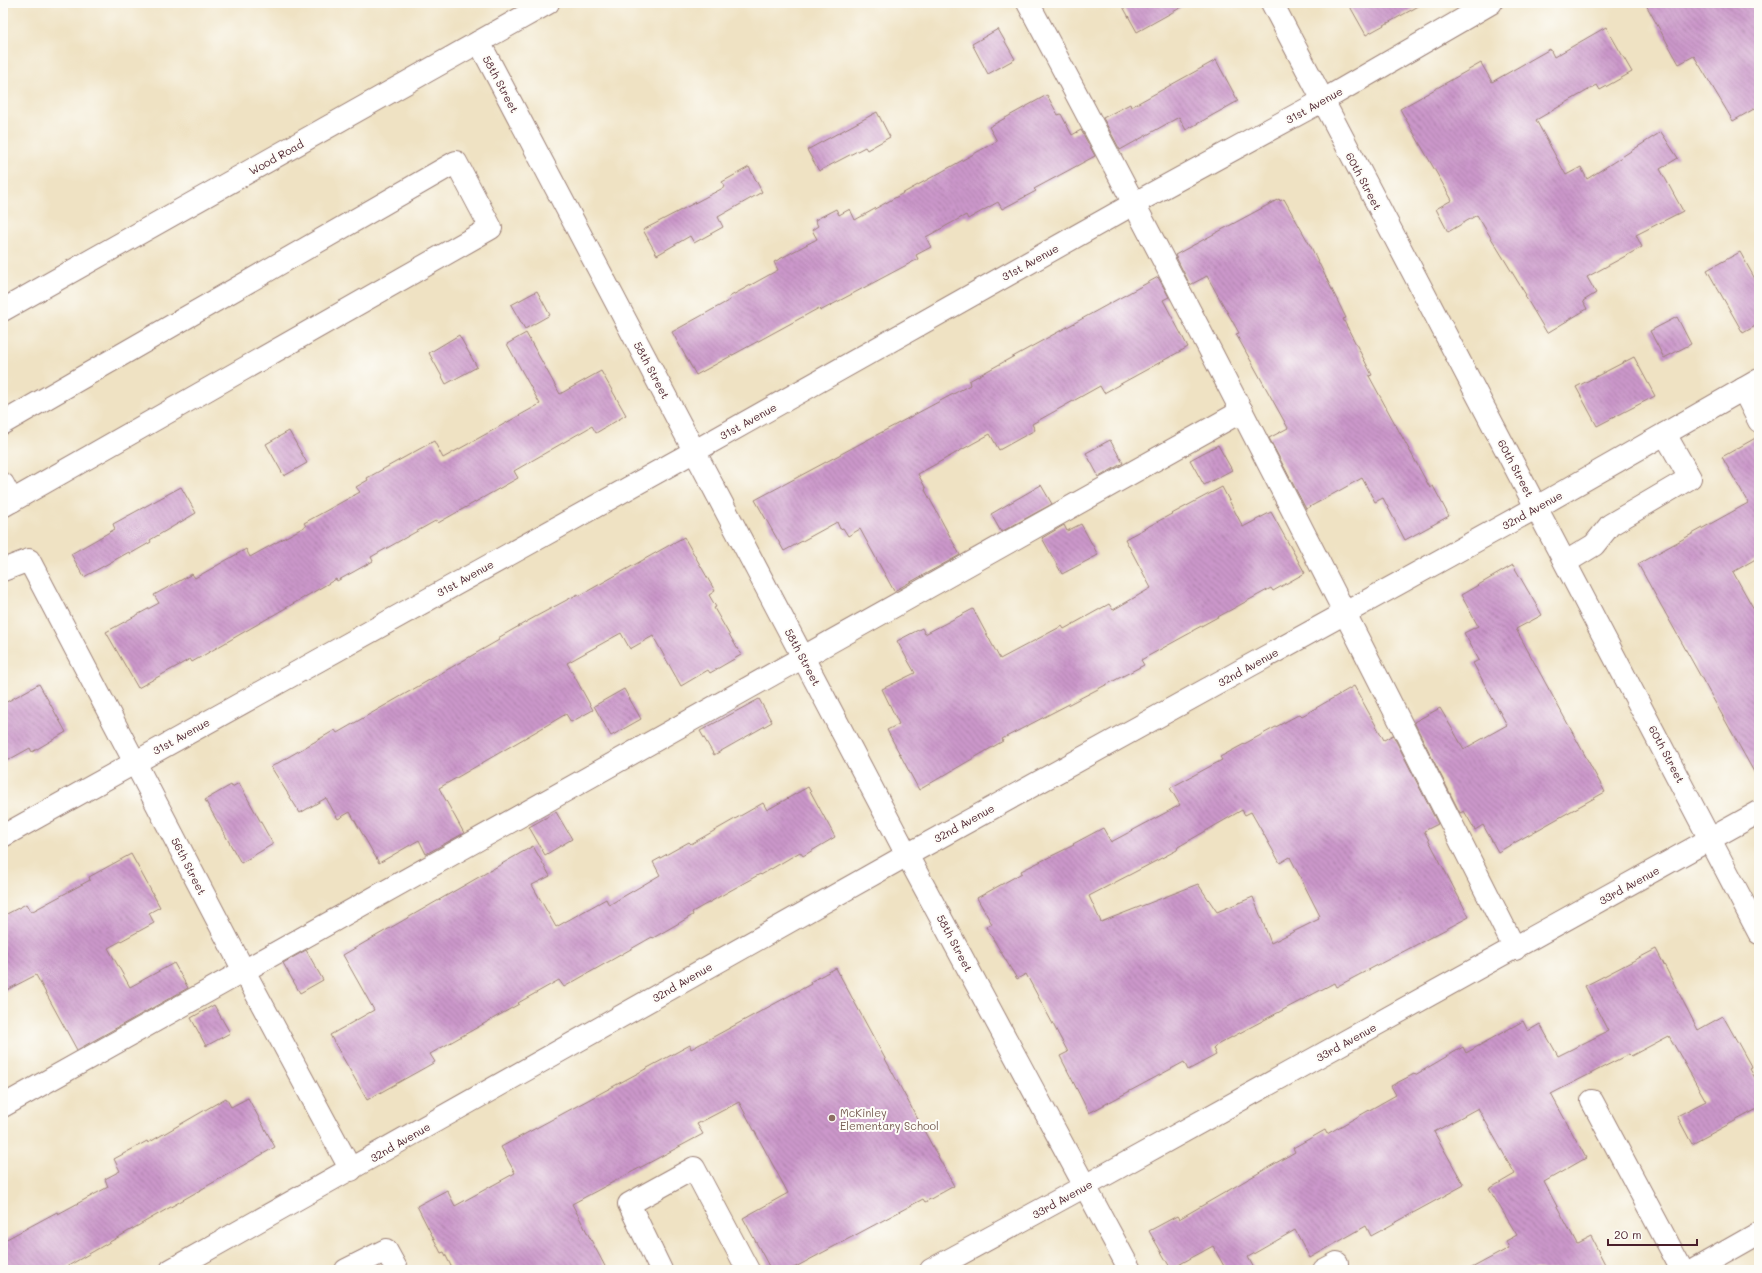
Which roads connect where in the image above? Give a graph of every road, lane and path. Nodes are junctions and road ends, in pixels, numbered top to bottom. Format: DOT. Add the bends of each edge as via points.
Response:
graph roads {
  1 [pos="548,3"];
  2 [pos="1028,3"];
  3 [pos="1272,3"];
  4 [pos="1491,3"];
  5 [pos="479,42"];
  6 [pos="1322,101"];
  7 [pos="1135,203"];
  8 [pos="3,310"];
  9 [pos="1751,384"];
  10 [pos="1242,411"];
  11 [pos="1759,421"];
  12 [pos="3,423"];
  13 [pos="1665,434"];
  14 [pos="695,451"];
  15 [pos="6,497"];
  16 [pos="1537,507"];
  17 [pos="1566,562"];
  18 [pos="3,570"];
  19 [pos="1346,613"];
  20 [pos="803,657"];
  21 [pos="135,761"];
  22 [pos="1759,812"];
  23 [pos="3,836"];
  24 [pos="1712,840"];
  25 [pos="907,855"];
  26 [pos="1759,933"];
  27 [pos="1515,949"];
  28 [pos="244,971"];
  29 [pos="1592,1101"];
  30 [pos="3,1106"];
  31 [pos="351,1170"];
  32 [pos="1085,1186"];
  33 [pos="1759,1233"];
  34 [pos="172,1270"];
  35 [pos="346,1270"];
  36 [pos="397,1270"];
  37 [pos="661,1270"];
  38 [pos="748,1270"];
  39 [pos="931,1270"];
  40 [pos="1130,1270"];
  41 [pos="1682,1270"];
  42 [pos="1694,1270"];
  1 -- 5 [label="street, Wood Road"];
  2 -- 7 [label="street"];
  3 -- 6 [label="street, 60th Street"];
  4 -- 6 [label="street, 31st Avenue"];
  5 -- 8 [label="street, Wood Road"];
  5 -- 14 [label="street, 58th Street"];
  6 -- 7 [label="street, 31st Avenue"];
  6 -- 16 [label="street, 60th Street"];
  7 -- 10 [label="street"];
  7 -- 14 [label="street, 31st Avenue"];
  9 -- 11 [label="street"];
  9 -- 13 [label="street, 32nd Avenue"];
  10 -- 19 [label="street"];
  10 -- 20 [label="street"];
  12 -- 15 [label="street" via="456,162 491,228"];
  13 -- 16 [label="street, 32nd Avenue"];
  13 -- 17 [label="street" via="1690,478 1610,525 1594,545"];
  14 -- 20 [label="street, 58th Street"];
  14 -- 21 [label="street, 31st Avenue"];
  16 -- 17 [label="street, 60th Street"];
  16 -- 19 [label="street, 32nd Avenue"];
  17 -- 24 [label="street, 60th Street"];
  18 -- 21 [label="street, 56th Street" via="29,560"];
  19 -- 25 [label="street, 32nd Avenue"];
  19 -- 27 [label="street"];
  20 -- 25 [label="street, 58th Street"];
  20 -- 28 [label="street"];
  21 -- 23 [label="street, 31st Avenue"];
  21 -- 28 [label="street, 56th Street"];
  22 -- 24 [label="street, 33rd Avenue"];
  24 -- 26 [label="street, 60th Street"];
  24 -- 27 [label="street, 33rd Avenue"];
  25 -- 31 [label="street, 32nd Avenue"];
  25 -- 32 [label="street, 58th Street"];
  27 -- 32 [label="street, 33rd Avenue"];
  28 -- 30 [label="street"];
  28 -- 31 [label="street, 56th Street"];
  29 -- 41 [label="street"];
  31 -- 34 [label="street, 32nd Avenue"];
  32 -- 39 [label="street, 33rd Avenue"];
  32 -- 40 [label="street, 58th Street"];
  33 -- 42 [label="street"];
  35 -- 36 [label="street" via="386,1250"];
  37 -- 38 [label="street" via="629,1204 694,1168"];
}
